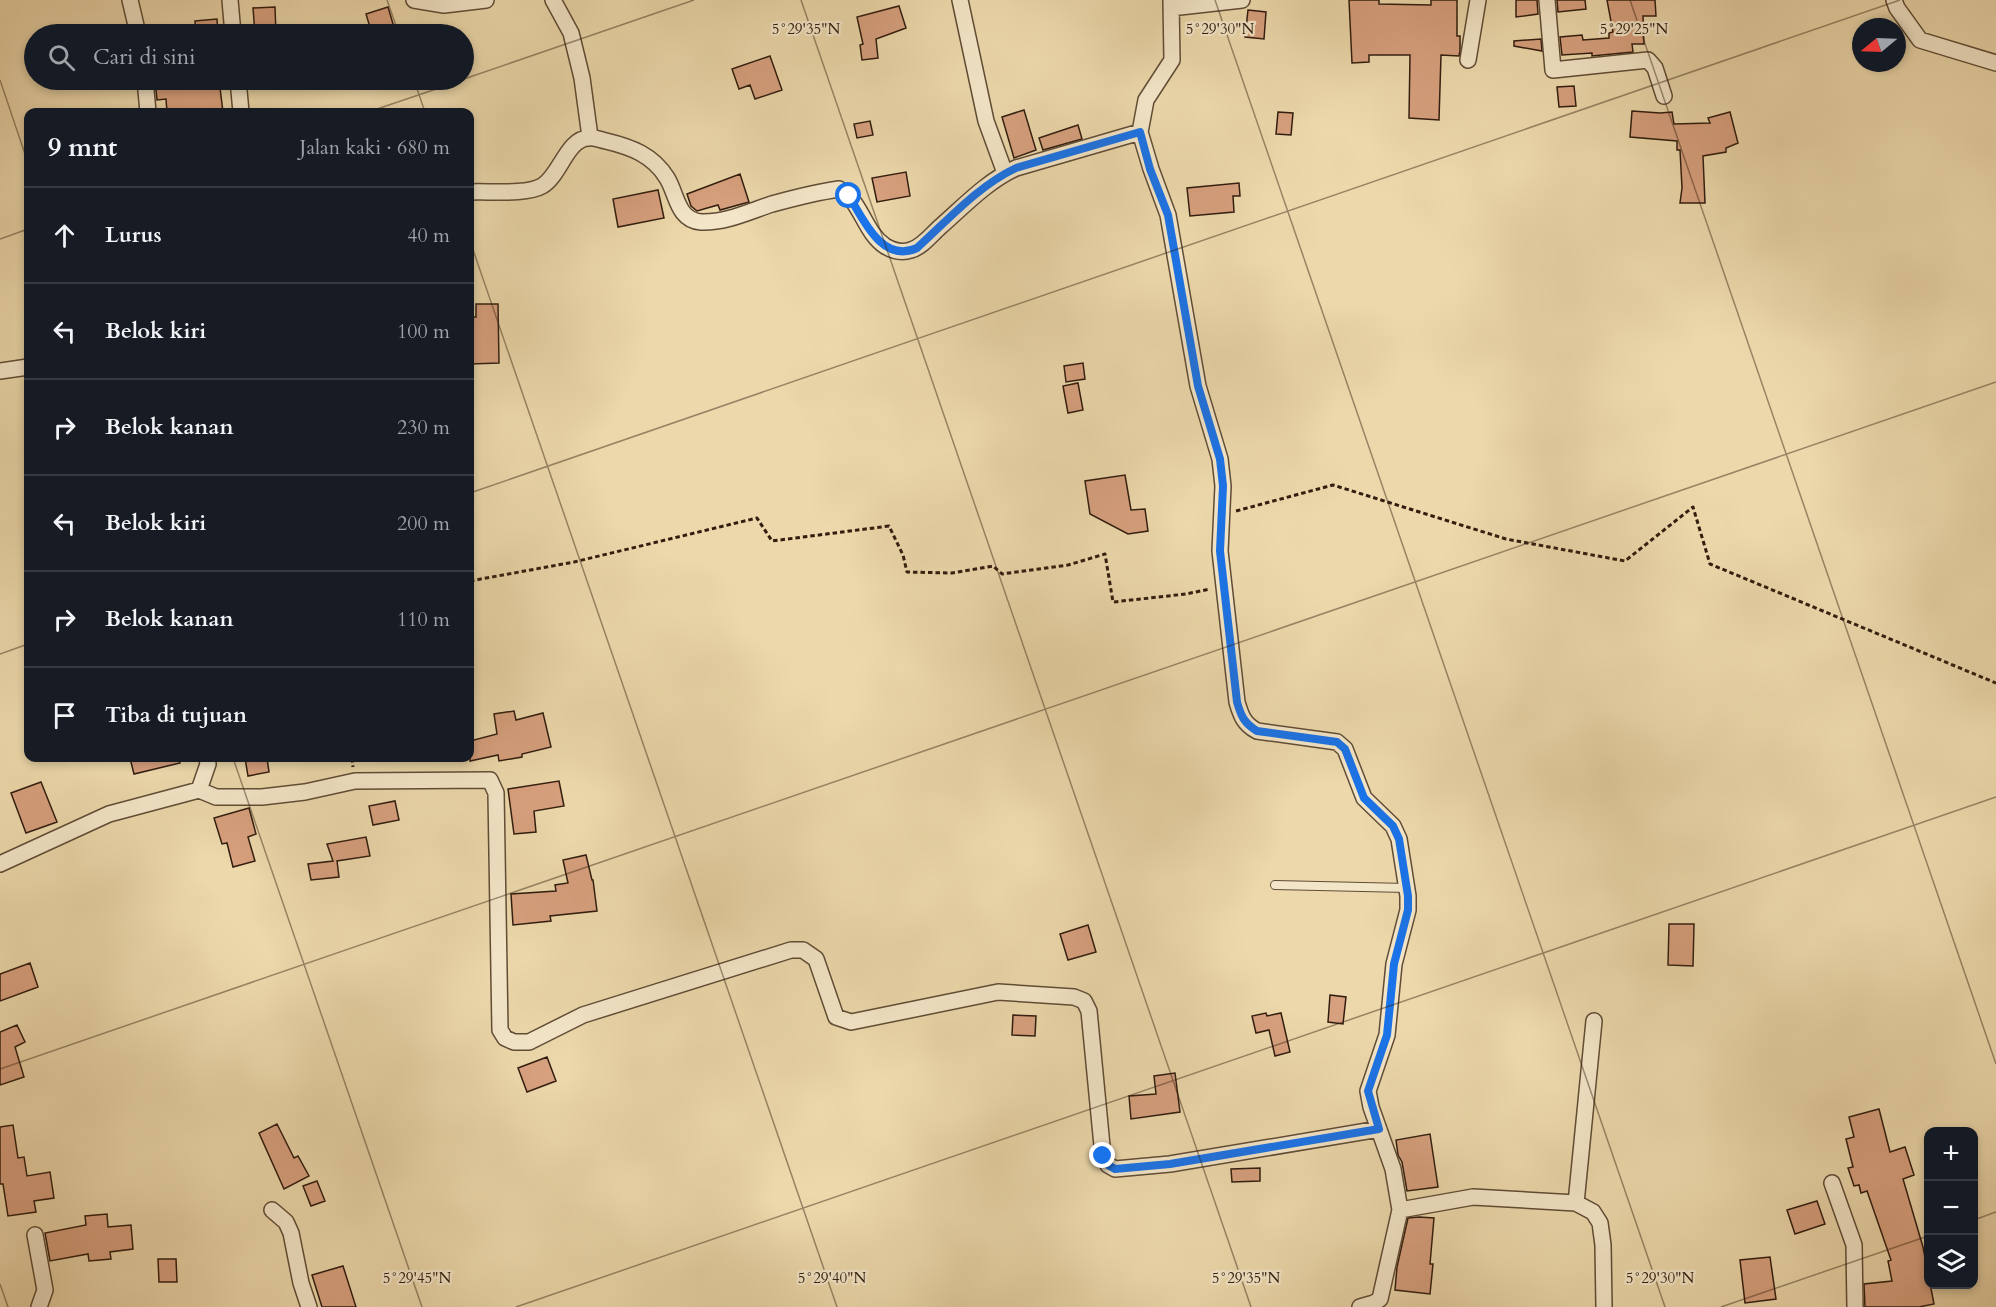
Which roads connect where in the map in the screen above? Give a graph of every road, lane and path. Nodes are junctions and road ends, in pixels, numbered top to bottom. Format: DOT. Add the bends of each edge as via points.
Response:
graph roads {
  1 [pos="130,0"];
  2 [pos="230,0"];
  3 [pos="414,0"];
  4 [pos="486,0"];
  5 [pos="553,0"];
  6 [pos="960,0"];
  7 [pos="1242,0"];
  8 [pos="1478,0"];
  9 [pos="1547,0"];
  10 [pos="1894,0"];
  11 [pos="1171,4"];
  12 [pos="136,24"];
  13 [pos="232,24"];
  14 [pos="1468,60"];
  15 [pos="1996,63"];
  16 [pos="146,90"];
  17 [pos="239,90"];
  18 [pos="1664,96"];
  19 [pos="148,108"];
  20 [pos="241,108"];
  21 [pos="1140,132"];
  22 [pos="590,137"];
  23 [pos="1005,173"];
  24 [pos="474,192"];
  25 [pos="24,368"];
  26 [pos="0,371"];
  27 [pos="1223,523"];
  28 [pos="474,580"];
  29 [pos="1224,587"];
  30 [pos="1996,683"];
  31 [pos="208,762"];
  32 [pos="199,790"];
  33 [pos="0,864"];
  34 [pos="1275,885"];
  35 [pos="1407,888"];
  36 [pos="1594,1021"];
  37 [pos="1379,1129"];
  38 [pos="1832,1183"];
  39 [pos="1576,1203"];
  40 [pos="272,1210"];
  41 [pos="1400,1210"];
  42 [pos="35,1235"];
  43 [pos="39,1307"];
  44 [pos="309,1307"];
  45 [pos="1360,1307"];
  46 [pos="1604,1307"];
  47 [pos="1855,1307"];
  1 -- 12 [label="street"];
  2 -- 13 [label="street"];
  3 -- 4 [label="street" via="444,5"];
  5 -- 22 [label="street" via="571,33"];
  6 -- 23 [label="street" via="986,121"];
  7 -- 11 [label="street"];
  8 -- 14 [label="street"];
  9 -- 18 [label="street" via="1553,70 1648,60 1655,68"];
  10 -- 15 [label="street" via="1920,40"];
  11 -- 21 [label="street" via="1172,60 1146,99"];
  16 -- 19 [label="street"];
  17 -- 20 [label="street"];
  21 -- 23 [label="street"];
  21 -- 27 [label="street" via="1168,215 1198,386 1220,459"];
  22 -- 23 [label="street" via="645,154 668,178 686,217 700,222 732,218 839,189 849,196 883,245 899,252 917,248"];
  22 -- 24 [label="street" via="575,144 542,186"];
  25 -- 26 [label="street"];
  27 -- 29 [label="street"];
  27 -- 30 [label="path" via="1333,484 1506,539 1625,561 1693,507 1710,564"];
  28 -- 29 [label="path" via="574,562 757,518 772,541 889,526 907,572 952,573 993,566 1002,574 1068,565 1105,554 1113,602"];
  29 -- 35 [label="street" via="1242,718 1257,731 1337,742 1345,749 1364,798 1393,826 1399,839"];
  31 -- 32 [label="street"];
  32 -- 33 [label="street" via="109,814"];
  32 -- 37 [label="street" via="216,797 262,797 355,781 490,780 496,793 500,1030 514,1042 529,1042 583,1014 791,950 803,950 816,959 836,1017 851,1022 998,992 1084,1001 1089,1011 1103,1156 1115,1169 1170,1164"];
  34 -- 35 [label="lane"];
  35 -- 37 [label="street" via="1408,910 1394,964 1387,1035 1368,1091"];
  36 -- 39 [label="street"];
  37 -- 41 [label="street" via="1393,1168"];
  38 -- 47 [label="street" via="1854,1245"];
  39 -- 41 [label="street" via="1473,1197"];
  39 -- 46 [label="street" via="1593,1212 1600,1223"];
  40 -- 44 [label="street" via="286,1222 291,1233"];
  41 -- 45 [label="street" via="1380,1299"];
  42 -- 43 [label="street" via="45,1290"];
}
